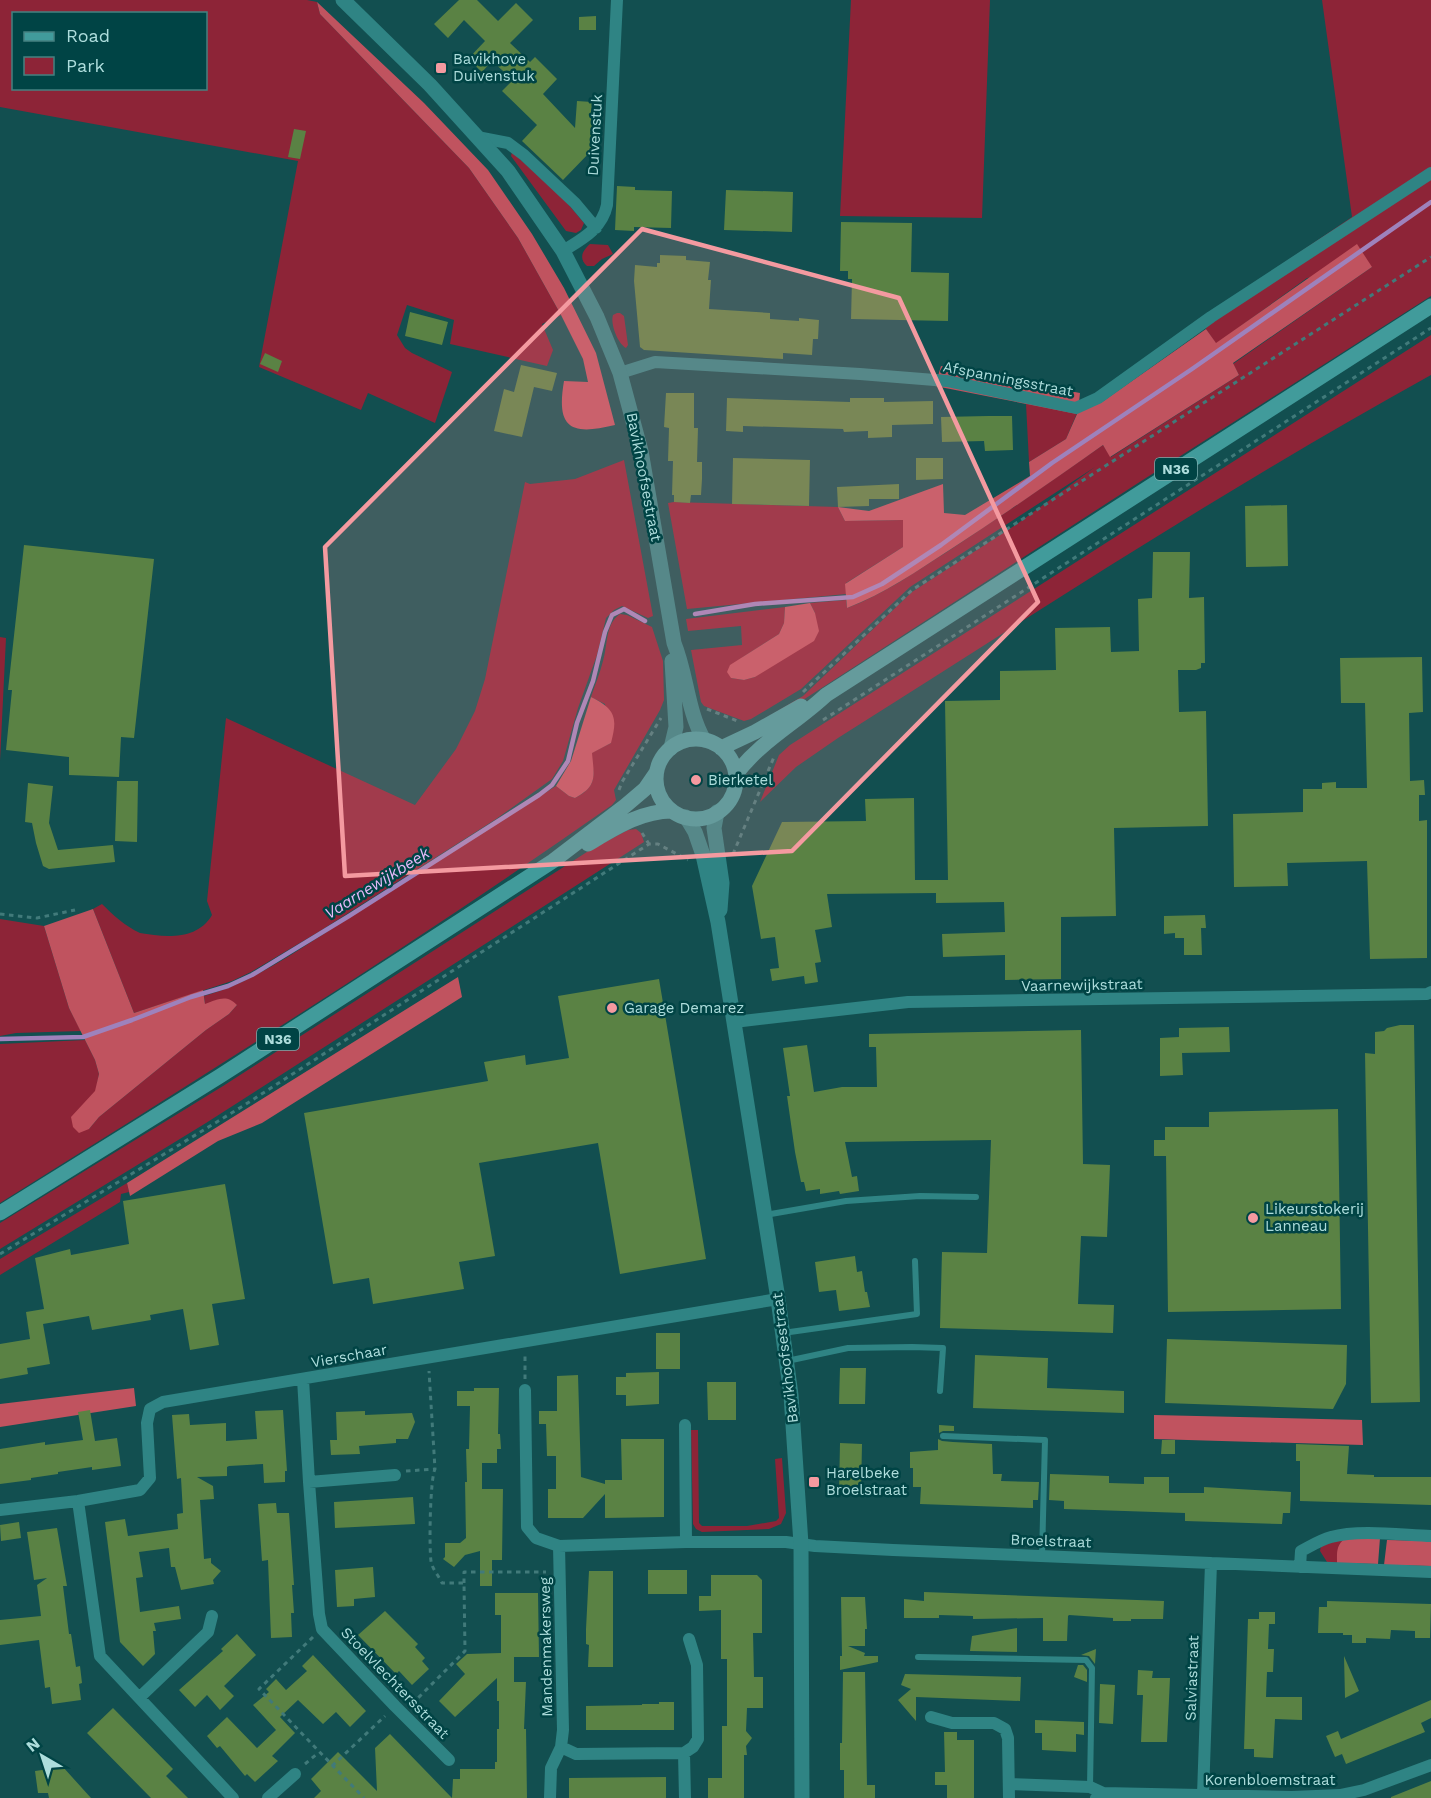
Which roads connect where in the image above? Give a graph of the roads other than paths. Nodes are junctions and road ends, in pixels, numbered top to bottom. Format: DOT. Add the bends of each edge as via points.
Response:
graph roads {
  1 [pos="343,0"];
  2 [pos="617,0"];
  3 [pos="477,137"];
  4 [pos="1431,173"];
  5 [pos="596,228"];
  6 [pos="562,251"];
  7 [pos="1431,306"];
  8 [pos="620,374"];
  9 [pos="674,643"];
  10 [pos="826,695"];
  11 [pos="704,740"];
  12 [pos="671,748"];
  13 [pos="721,748"];
  14 [pos="656,773"];
  15 [pos="736,774"];
  16 [pos="717,812"];
  17 [pos="679,814"];
  18 [pos="553,861"];
  19 [pos="718,922"];
  20 [pos="1431,992"];
  21 [pos="734,1022"];
  22 [pos="976,1197"];
  23 [pos="0,1213"];
  24 [pos="765,1215"];
  25 [pos="915,1261"];
  26 [pos="778,1299"];
  27 [pos="783,1334"];
  28 [pos="786,1361"];
  29 [pos="303,1379"];
  30 [pos="525,1390"];
  31 [pos="940,1391"];
  32 [pos="685,1425"];
  33 [pos="943,1436"];
  34 [pos="395,1475"];
  35 [pos="309,1482"];
  36 [pos="78,1501"];
  37 [pos="0,1510"];
  38 [pos="1431,1536"];
  39 [pos="686,1542"];
  40 [pos="801,1544"];
  41 [pos="559,1546"];
  42 [pos="1041,1556"];
  43 [pos="1211,1563"];
  44 [pos="1300,1567"];
  45 [pos="1431,1572"];
  46 [pos="212,1616"];
  47 [pos="689,1639"];
  48 [pos="918,1657"];
  49 [pos="140,1697"];
  50 [pos="931,1717"];
  51 [pos="561,1747"];
  52 [pos="684,1753"];
  53 [pos="449,1760"];
  54 [pos="1431,1765"];
  55 [pos="295,1774"];
  56 [pos="1009,1784"];
  57 [pos="1099,1794"];
  58 [pos="1203,1795"];
  59 [pos="233,1798"];
  60 [pos="268,1798"];
  61 [pos="550,1798"];
  62 [pos="685,1798"];
  63 [pos="802,1798"];
  64 [pos="1009,1798"];
  1 -- 3 [label="street, Bavikhoofsestraat"];
  2 -- 5 [label="street, Duivenstuk" via="607,205 605,217"];
  3 -- 5 [label="street" via="508,143 524,155"];
  3 -- 6 [label="street, Bavikhoofsestraat" via="508,171"];
  4 -- 8 [label="street, Afspanningsstraat" via="1211,317 1098,398 1076,408 947,381 860,374 655,362"];
  5 -- 6 [label="street"];
  6 -- 8 [label="street, Bavikhoofsestraat" via="597,317"];
  7 -- 10 [label="main road, N36"];
  8 -- 9 [label="street, Bavikhoofsestraat" via="641,451"];
  9 -- 11 [label="street, Bavikhoofsestraat" via="695,724"];
  9 -- 12 [label="street, Bavikhoofsestraat" via="676,727"];
  10 -- 13 [label="main road, N36"];
  10 -- 15 [label="main road, N36" via="748,758"];
  11 -- 12 [label="main road" via="685,740"];
  11 -- 13 [label="main road"];
  12 -- 14 [label="main road, N36"];
  13 -- 15 [label="main road"];
  14 -- 17 [label="main road" via="663,801"];
  14 -- 18 [label="main road, N36" via="638,795"];
  15 -- 16 [label="main road, N36" via="731,798"];
  16 -- 17 [label="main road, N36" via="693,819"];
  16 -- 19 [label="street, Bavikhoofsestraat" via="714,828 722,883"];
  17 -- 18 [label="main road, N36" via="646,813"];
  17 -- 19 [label="street, Bavikhoofsestraat" via="694,832 703,855"];
  18 -- 23 [label="main road, N36"];
  19 -- 21 [label="street, Bavikhoofsestraat"];
  20 -- 21 [label="street, Vaarnewijkstraat" via="908,1002"];
  21 -- 24 [label="street, Bavikhoofsestraat"];
  22 -- 24 [label="lane" via="846,1201"];
  24 -- 26 [label="street, Bavikhoofsestraat"];
  25 -- 27 [label="lane" via="917,1314"];
  26 -- 27 [label="street, Bavikhoofsestraat"];
  26 -- 29 [label="street, Vierschaar"];
  27 -- 28 [label="street, Bavikhoofsestraat"];
  28 -- 31 [label="lane" via="848,1348 943,1348"];
  28 -- 40 [label="street, Bavikhoofsestraat"];
  29 -- 35 [label="street, Stoelvlechtersstraat"];
  29 -- 36 [label="street, Vierschaar" via="163,1402 150,1409 150,1478 140,1491"];
  30 -- 41 [label="street" via="527,1527 536,1538"];
  32 -- 39 [label="street"];
  33 -- 42 [label="lane" via="1045,1440"];
  34 -- 35 [label="street"];
  35 -- 53 [label="street, Stoelvlechtersstraat" via="322,1629"];
  36 -- 37 [label="street, Vierschaar"];
  36 -- 49 [label="street" via="100,1656"];
  38 -- 44 [label="street" via="1333,1536 1301,1551"];
  39 -- 40 [label="street"];
  39 -- 41 [label="street"];
  40 -- 42 [label="street, Broelstraat"];
  40 -- 63 [label="street, Bavikhoofsestraat"];
  41 -- 51 [label="street, Mandenmakersweg"];
  42 -- 43 [label="street, Broelstraat"];
  43 -- 44 [label="street, Broelstraat"];
  43 -- 58 [label="street, Salviastraat"];
  44 -- 45 [label="street, Broelstraat"];
  46 -- 49 [label="street" via="208,1632"];
  47 -- 52 [label="street" via="697,1665 698,1739"];
  48 -- 57 [label="lane" via="1086,1660 1092,1668"];
  49 -- 59 [label="street"];
  50 -- 56 [label="street" via="952,1723 994,1723 1005,1729"];
  51 -- 52 [label="street" via="576,1754"];
  51 -- 61 [label="street, Mandenmakersweg" via="551,1768"];
  52 -- 62 [label="street"];
  54 -- 58 [label="street, Korenbloemstraat" via="1373,1788 1340,1795"];
  55 -- 60 [label="street"];
  56 -- 57 [label="street, Korenbloemstraat"];
  56 -- 64 [label="street"];
  57 -- 58 [label="street, Korenbloemstraat"];
}
